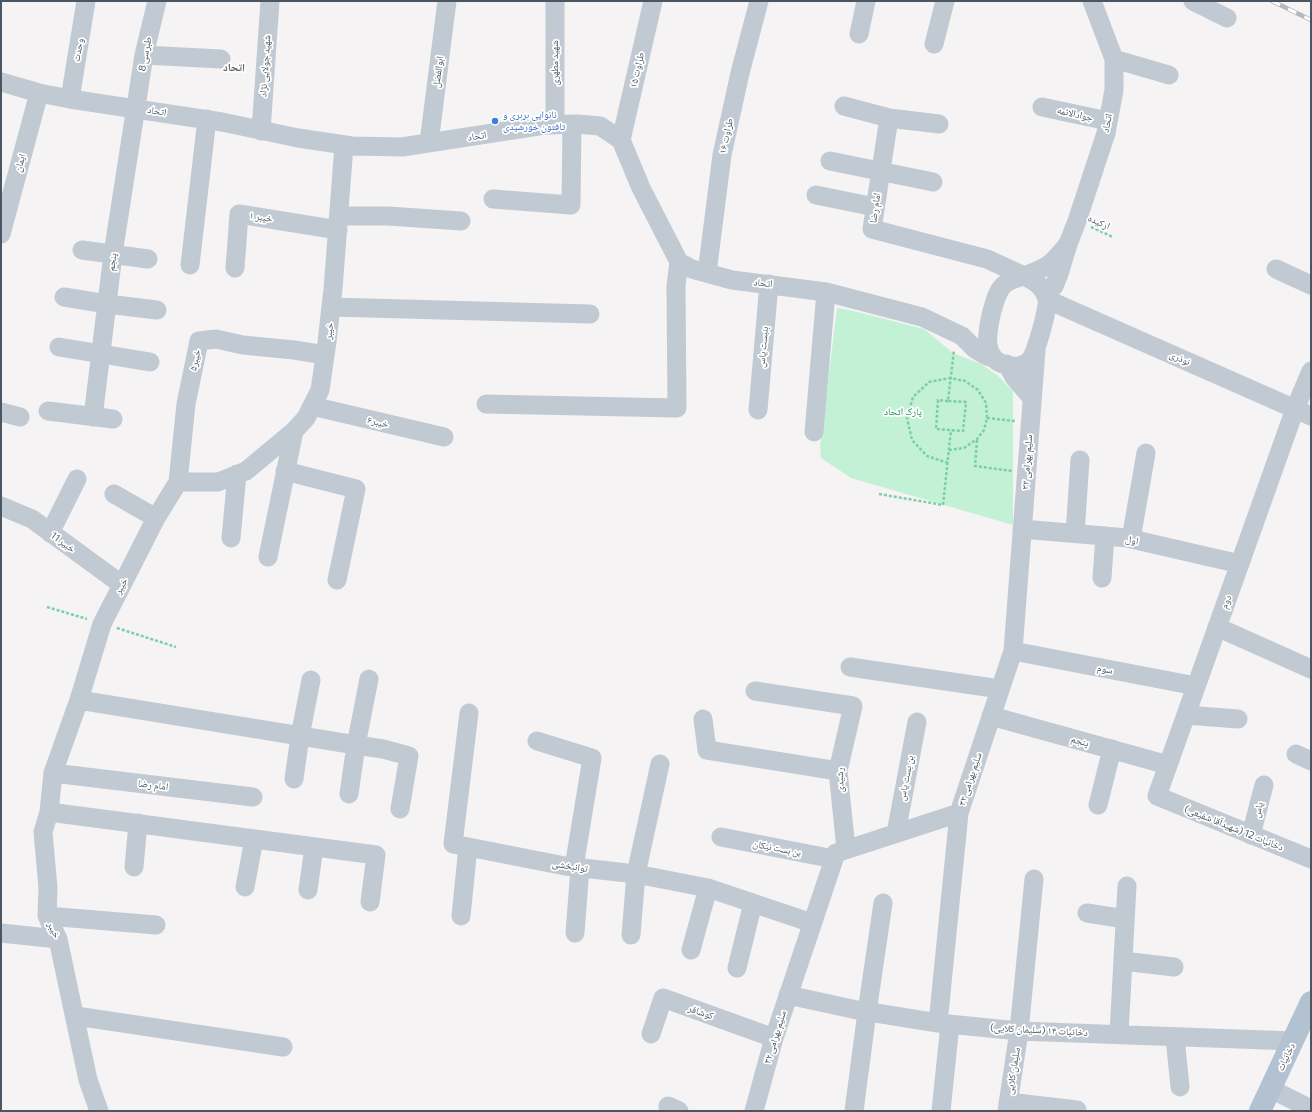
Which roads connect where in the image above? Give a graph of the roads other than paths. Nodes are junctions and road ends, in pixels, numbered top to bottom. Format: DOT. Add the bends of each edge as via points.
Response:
graph roads {
  1 [pos="86,1"];
  2 [pos="157,1"];
  3 [pos="270,1"];
  4 [pos="447,1"];
  5 [pos="555,1"];
  6 [pos="653,1"];
  7 [pos="759,1"];
  8 [pos="866,1"];
  9 [pos="945,1"];
  10 [pos="1092,1"];
  11 [pos="1193,1"];
  12 [pos="1227,18"];
  13 [pos="859,34"];
  14 [pos="934,44"];
  15 [pos="144,55"];
  16 [pos="221,59"];
  17 [pos="1114,59"];
  18 [pos="1169,75"];
  19 [pos="1,82"];
  20 [pos="39,93"];
  21 [pos="70,99"];
  22 [pos="844,106"];
  23 [pos="1042,107"];
  24 [pos="136,108"];
  25 [pos="889,118"];
  26 [pos="207,119"];
  27 [pos="1108,122"];
  28 [pos="563,124"];
  29 [pos="939,124"];
  30 [pos="260,131"];
  31 [pos="621,140"];
  32 [pos="429,143"];
  33 [pos="344,145"];
  34 [pos="830,161"];
  35 [pos="880,171"];
  36 [pos="933,182"];
  37 [pos="816,195"];
  38 [pos="493,199"];
  39 [pos="875,207"];
  40 [pos="461,221"];
  41 [pos="338,223"];
  42 [pos="1,234"];
  43 [pos="1068,244"];
  44 [pos="82,250"];
  45 [pos="112,254"];
  46 [pos="148,258"];
  47 [pos="987,259"];
  48 [pos="679,262"];
  49 [pos="190,265"];
  50 [pos="234,268"];
  51 [pos="1276,269"];
  52 [pos="708,274"];
  53 [pos="1024,276"];
  54 [pos="769,284"];
  55 [pos="1311,285"];
  56 [pos="1000,290"];
  57 [pos="826,292"];
  58 [pos="64,297"];
  59 [pos="1047,297"];
  60 [pos="107,304"];
  61 [pos="331,307"];
  62 [pos="157,310"];
  63 [pos="590,314"];
  64 [pos="959,335"];
  65 [pos="987,338"];
  66 [pos="59,347"];
  67 [pos="1036,350"];
  68 [pos="101,354"];
  69 [pos="325,355"];
  70 [pos="1000,361"];
  71 [pos="150,362"];
  72 [pos="1311,371"];
  73 [pos="1032,398"];
  74 [pos="486,404"];
  75 [pos="312,406"];
  76 [pos="758,410"];
  77 [pos="48,411"];
  78 [pos="1,412"];
  79 [pos="1303,412"];
  80 [pos="93,417"];
  81 [pos="20,418"];
  82 [pos="113,419"];
  83 [pos="294,431"];
  84 [pos="814,432"];
  85 [pos="444,437"];
  86 [pos="1146,453"];
  87 [pos="1080,460"];
  88 [pos="285,471"];
  89 [pos="237,474"];
  90 [pos="77,479"];
  91 [pos="178,482"];
  92 [pos="114,494"];
  93 [pos="1,506"];
  94 [pos="156,518"];
  95 [pos="1022,528"];
  96 [pos="50,532"];
  97 [pos="1075,533"];
  98 [pos="1105,536"];
  99 [pos="231,538"];
  100 [pos="1132,539"];
  101 [pos="268,556"];
  102 [pos="1240,564"];
  103 [pos="1102,578"];
  104 [pos="337,580"];
  105 [pos="122,584"];
  106 [pos="1217,627"];
  107 [pos="1013,651"];
  108 [pos="850,667"];
  109 [pos="1311,669"];
  110 [pos="369,679"];
  111 [pos="311,680"];
  112 [pos="1196,686"];
  113 [pos="1000,689"];
  114 [pos="755,692"];
  115 [pos="78,700"];
  116 [pos="469,713"];
  117 [pos="1186,715"];
  118 [pos="991,716"];
  119 [pos="703,719"];
  120 [pos="1238,719"];
  121 [pos="917,722"];
  122 [pos="300,736"];
  123 [pos="537,741"];
  124 [pos="356,745"];
  125 [pos="1112,750"];
  126 [pos="660,764"];
  127 [pos="1168,765"];
  128 [pos="838,771"];
  129 [pos="52,773"];
  130 [pos="294,779"];
  131 [pos="1264,786"];
  132 [pos="349,794"];
  133 [pos="1157,796"];
  134 [pos="253,797"];
  135 [pos="1098,806"];
  136 [pos="400,809"];
  137 [pos="49,812"];
  138 [pos="959,813"];
  139 [pos="138,823"];
  140 [pos="896,834"];
  141 [pos="1251,835"];
  142 [pos="720,837"];
  143 [pos="254,838"];
  144 [pos="314,846"];
  145 [pos="468,847"];
  146 [pos="840,854"];
  147 [pos="1311,859"];
  148 [pos="134,867"];
  149 [pos="577,867"];
  150 [pos="636,874"];
  151 [pos="1034,879"];
  152 [pos="1127,886"];
  153 [pos="245,887"];
  154 [pos="708,888"];
  155 [pos="308,890"];
  156 [pos="370,902"];
  157 [pos="753,903"];
  158 [pos="883,903"];
  159 [pos="1087,913"];
  160 [pos="47,916"];
  161 [pos="461,916"];
  162 [pos="1125,919"];
  163 [pos="812,923"];
  164 [pos="156,925"];
  165 [pos="574,932"];
  166 [pos="1,933"];
  167 [pos="631,935"];
  168 [pos="58,938"];
  169 [pos="691,950"];
  170 [pos="1123,961"];
  171 [pos="1174,967"];
  172 [pos="737,968"];
  173 [pos="788,995"];
  174 [pos="867,1012"];
  175 [pos="1309,1013"];
  176 [pos="76,1016"];
  177 [pos="944,1023"];
  178 [pos="1019,1031"];
  179 [pos="651,1034"];
  180 [pos="1119,1034"];
  181 [pos="774,1038"];
  182 [pos="1175,1038"];
  183 [pos="1293,1041"];
  184 [pos="283,1047"];
  185 [pos="1180,1088"];
  186 [pos="1270,1089"];
  187 [pos="1007,1107"];
  188 [pos="1311,1109"];
  189 [pos="1077,1110"];
  190 [pos="99,1111"];
  191 [pos="754,1111"];
  192 [pos="854,1111"];
  193 [pos="941,1111"];
  194 [pos="1260,1111"];
  1 -- 21 [label="street, وحدت"];
  2 -- 15 [label="street, طبرسی 8"];
  3 -- 30 [label="street, شهید جولایی نژاد"];
  4 -- 32 [label="street, ابوالفضل"];
  5 -- 28 [label="street, شهید مطهری"];
  6 -- 31 [label="street, طراوت ۱۵"];
  7 -- 52 [label="street, طراوت ۱۶" via="722,155"];
  8 -- 13 [label="street"];
  9 -- 14 [label="street"];
  10 -- 17 [label="street, اتحاد"];
  11 -- 12 [label="street"];
  15 -- 16 [label="street"];
  15 -- 24 [label="street, طبرسی 8"];
  17 -- 18 [label="street"];
  17 -- 27 [label="street, اتحاد" via="1114,90"];
  19 -- 20 [label="street, اتحاد"];
  20 -- 21 [label="street, اتحاد"];
  20 -- 42 [label="street, ایمان"];
  21 -- 24 [label="street, اتحاد"];
  22 -- 25 [label="street"];
  23 -- 27 [label="street, جوادالائمه"];
  24 -- 26 [label="street, اتحاد"];
  24 -- 45 [label="street, پنجم"];
  25 -- 29 [label="street"];
  25 -- 35 [label="street, امام رضا"];
  26 -- 30 [label="street, اتحاد"];
  26 -- 49 [label="street"];
  27 -- 43 [label="street, اتحاد"];
  28 -- 31 [label="street, اتحاد" via="600,126"];
  28 -- 32 [label="street, اتحاد"];
  28 -- 38 [label="street, شهید مطهری" via="571,205"];
  30 -- 33 [label="street, اتحاد"];
  31 -- 48 [label="street" via="641,188"];
  32 -- 33 [label="street, اتحاد" via="402,147"];
  33 -- 41 [label="street, خیبر"];
  34 -- 35 [label="street"];
  35 -- 36 [label="street"];
  35 -- 39 [label="street, امام رضا"];
  37 -- 39 [label="street"];
  39 -- 47 [label="street, امام رضا" via="872,229"];
  40 -- 41 [label="street" via="388,216"];
  41 -- 50 [label="street, خیبر ۱" via="239,214"];
  41 -- 61 [label="street, خیبر"];
  43 -- 53 [label="street, اتحاد" via="1049,265"];
  43 -- 59 [label="street, اتحاد" via="1060,274"];
  44 -- 45 [label="street"];
  45 -- 46 [label="street"];
  45 -- 60 [label="street, پنجم"];
  47 -- 53 [label="street, امام رضا"];
  47 -- 56 [label="street" via="995,269"];
  48 -- 52 [label="street, اتحاد" via="692,270"];
  48 -- 74 [label="street" via="676,286 677,408"];
  51 -- 55 [label="street"];
  52 -- 54 [label="street, اتحاد" via="732,280"];
  53 -- 56 [label="street" via="1012,279"];
  53 -- 59 [label="street" via="1036,281"];
  54 -- 57 [label="street, اتحاد"];
  54 -- 76 [label="street, بنبست یاس"];
  56 -- 65 [label="street" via="996,297"];
  57 -- 64 [label="street, اتحاد" via="922,317"];
  57 -- 84 [label="street"];
  58 -- 60 [label="street"];
  59 -- 67 [label="street"];
  59 -- 79 [label="street, نوذری"];
  60 -- 62 [label="street"];
  60 -- 68 [label="street, پنجم"];
  61 -- 63 [label="street"];
  61 -- 69 [label="street, خیبر"];
  64 -- 65 [label="street, اتحاد"];
  64 -- 70 [label="street, اتحاد" via="986,356"];
  65 -- 70 [label="street" via="989,351"];
  66 -- 68 [label="street"];
  67 -- 70 [label="street" via="1024,364 1010,366"];
  67 -- 73 [label="street, سلیم بهرامی ۳۲"];
  68 -- 71 [label="street"];
  68 -- 80 [label="street, پنجم"];
  69 -- 75 [label="street, خیبر" via="320,390"];
  69 -- 91 [label="street, خیبر۵" via="243,345 216,339 200,341 186,404"];
  70 -- 73 [label="street"];
  72 -- 79 [label="street, دوم"];
  73 -- 95 [label="street, سلیم بهرامی ۳۲"];
  75 -- 83 [label="street, خیبر" via="306,418"];
  75 -- 85 [label="street, خیبر۶"];
  77 -- 80 [label="street"];
  78 -- 81 [label="street"];
  79 -- 102 [label="street, دوم"];
  80 -- 82 [label="street"];
  83 -- 88 [label="street"];
  83 -- 89 [label="street, خیبر" via="246,471"];
  86 -- 100 [label="street"];
  87 -- 97 [label="street"];
  88 -- 101 [label="street"];
  88 -- 104 [label="street" via="356,489"];
  89 -- 91 [label="street, خیبر" via="218,482"];
  89 -- 99 [label="street"];
  90 -- 96 [label="street"];
  91 -- 94 [label="street, خیبر"];
  92 -- 94 [label="street"];
  93 -- 96 [label="street, خبیر 11" via="32,519"];
  94 -- 105 [label="street, خیبر"];
  95 -- 97 [label="street, اول"];
  95 -- 107 [label="street, سلیم بهرامی ۳۲"];
  96 -- 105 [label="street, خبیر 11"];
  97 -- 98 [label="street, اول"];
  98 -- 100 [label="street, اول"];
  98 -- 103 [label="street"];
  100 -- 102 [label="street, اول"];
  102 -- 106 [label="street, دوم"];
  105 -- 115 [label="street, خیبر" via="102,624"];
  106 -- 109 [label="street"];
  106 -- 112 [label="street, دوم"];
  107 -- 112 [label="street, سوم"];
  107 -- 113 [label="street, سلیم بهرامی ۳۲"];
  108 -- 113 [label="street"];
  110 -- 124 [label="street"];
  111 -- 122 [label="street"];
  112 -- 117 [label="street, دوم"];
  113 -- 118 [label="street, سلیم بهرامی ۳۲"];
  114 -- 128 [label="street, رشیدی" via="852,706"];
  115 -- 122 [label="street"];
  115 -- 129 [label="street, خیبر"];
  116 -- 145 [label="street, توانبخشی" via="453,844"];
  117 -- 120 [label="street"];
  117 -- 127 [label="street, دوم"];
  118 -- 125 [label="street, پنجم"];
  118 -- 138 [label="street, سلیم بهرامی ۳۲"];
  119 -- 128 [label="street" via="707,750"];
  121 -- 140 [label="street, بن بست یاس"];
  122 -- 124 [label="street"];
  122 -- 130 [label="street"];
  123 -- 149 [label="street" via="592,758"];
  124 -- 132 [label="street"];
  124 -- 136 [label="street" via="409,756"];
  125 -- 127 [label="street, پنجم"];
  125 -- 135 [label="street"];
  126 -- 150 [label="street"];
  127 -- 133 [label="street, دوم"];
  128 -- 146 [label="street, رشیدی"];
  129 -- 134 [label="street, امام رضا"];
  129 -- 137 [label="street, خیبر"];
  131 -- 141 [label="street, یاس"];
  133 -- 141 [label="street, دخانیات 12 (شهیدآقا شفیعی)"];
  137 -- 139 [label="street"];
  137 -- 160 [label="street, خیبر" via="43,832 48,888"];
  138 -- 140 [label="street, سلیم بهرامی ۳۲"];
  138 -- 177 [label="street"];
  139 -- 143 [label="street"];
  139 -- 148 [label="street"];
  140 -- 146 [label="street, سلیم بهرامی ۳۲"];
  141 -- 147 [label="street, دخانیات 12 (شهیدآقا شفیعی)"];
  142 -- 146 [label="street, بن بست نیکان"];
  143 -- 144 [label="street"];
  143 -- 153 [label="street"];
  144 -- 155 [label="street"];
  144 -- 156 [label="street" via="376,855"];
  145 -- 149 [label="street, توانبخشی"];
  145 -- 161 [label="street"];
  146 -- 163 [label="street, سلیم بهرامی ۳۲"];
  149 -- 150 [label="street, توانبخشی"];
  149 -- 165 [label="street"];
  150 -- 154 [label="street, توانبخشی"];
  150 -- 167 [label="street"];
  151 -- 178 [label="street, سلیمان کلایی"];
  152 -- 162 [label="street"];
  154 -- 157 [label="street, توانبخشی"];
  154 -- 169 [label="street"];
  157 -- 163 [label="street, توانبخشی"];
  157 -- 172 [label="street"];
  158 -- 174 [label="street"];
  159 -- 162 [label="street"];
  160 -- 164 [label="street"];
  160 -- 168 [label="street, خیبر"];
  162 -- 170 [label="street"];
  163 -- 173 [label="street, سلیم بهرامی ۳۲"];
  166 -- 168 [label="street"];
  168 -- 176 [label="street, خیبر"];
  170 -- 171 [label="street"];
  170 -- 180 [label="street"];
  173 -- 174 [label="street, دخانیات ۱۴ (سلیمان کلایی)"];
  173 -- 181 [label="street, سلیم بهرامی ۳۲"];
  174 -- 177 [label="street, دخانیات ۱۴ (سلیمان کلایی)"];
  174 -- 192 [label="street"];
  175 -- 183 [label="main road, دخانیات"];
  176 -- 184 [label="street"];
  176 -- 190 [label="street, خیبر" via="88,1080"];
  177 -- 178 [label="street, دخانیات ۱۴ (سلیمان کلایی)"];
  177 -- 193 [label="street"];
  178 -- 180 [label="street, دخانیات ۱۴ (سلیمان کلایی)"];
  178 -- 187 [label="street, سلیمان کلایی"];
  179 -- 181 [label="street, کوشافر" via="663,998"];
  180 -- 182 [label="street, دخانیات ۱۴ (سلیمان کلایی)"];
  181 -- 191 [label="street, سلیم بهرامی ۳۲"];
  182 -- 183 [label="street, دخانیات ۱۴ (سلیمان کلایی)"];
  182 -- 185 [label="street"];
  183 -- 186 [label="main road, دخانیات"];
  186 -- 188 [label="street"];
  186 -- 194 [label="main road, دخانیات"];
  187 -- 189 [label="street"];
}
